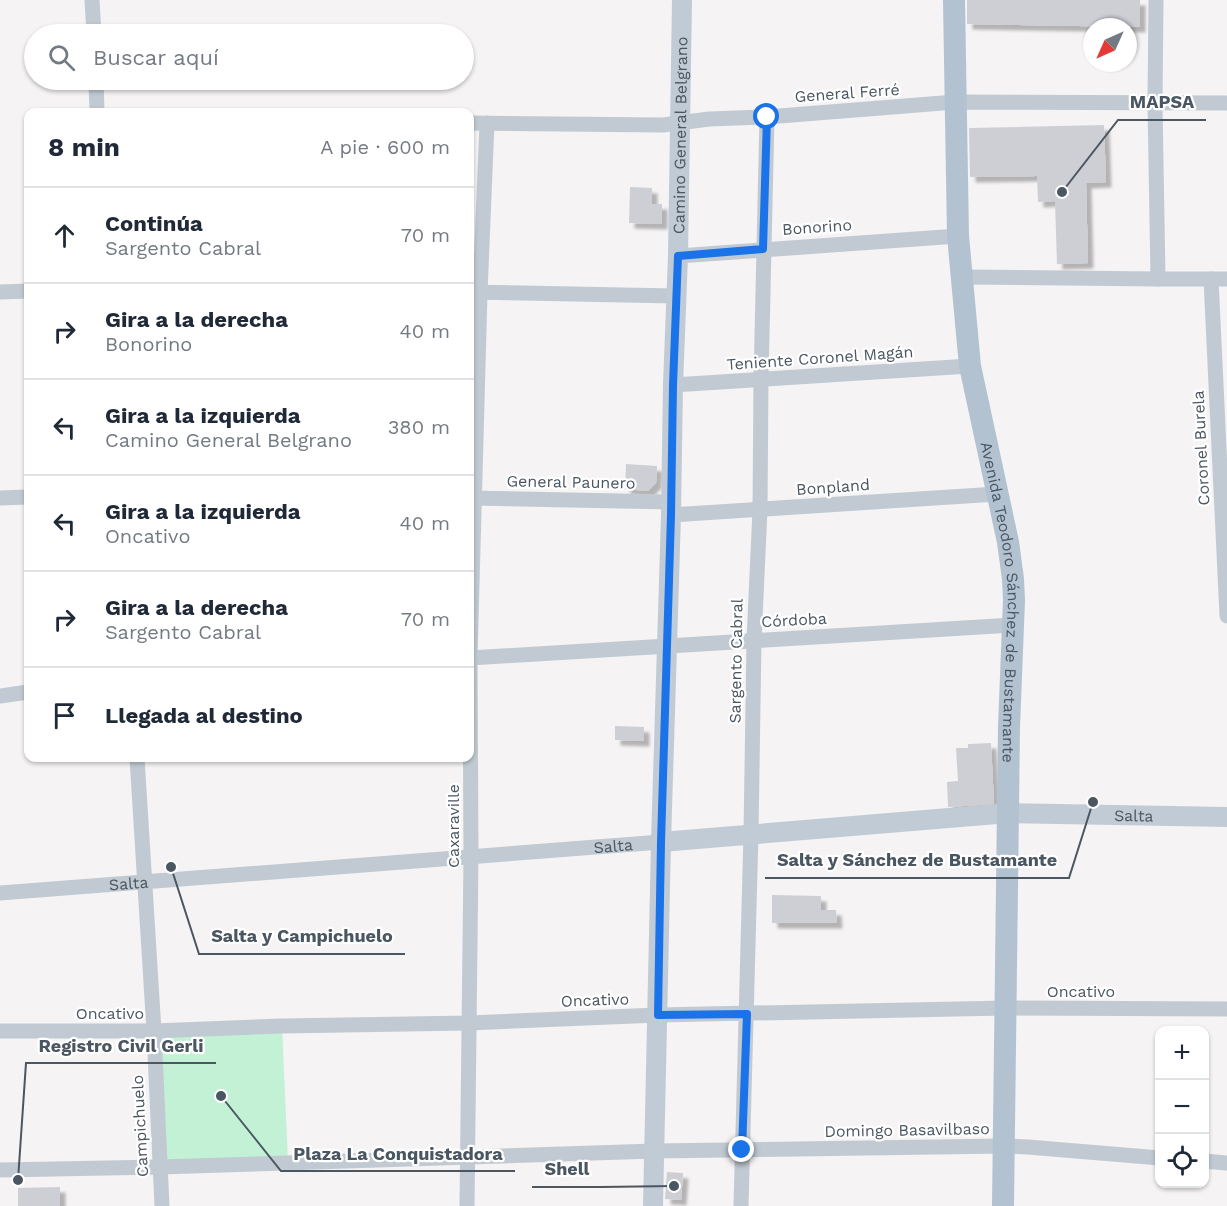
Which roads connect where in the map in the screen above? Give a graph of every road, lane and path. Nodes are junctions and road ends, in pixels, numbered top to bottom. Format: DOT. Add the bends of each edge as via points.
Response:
graph roads {
  1 [pos="92,0"];
  2 [pos="682,0"];
  3 [pos="954,0"];
  4 [pos="1156,0"];
  5 [pos="93,24"];
  6 [pos="96,90"];
  7 [pos="956,102"];
  8 [pos="1155,104"];
  9 [pos="1227,104"];
  10 [pos="97,108"];
  11 [pos="767,117"];
  12 [pos="474,123"];
  13 [pos="488,123"];
  14 [pos="680,123"];
  15 [pos="958,236"];
  16 [pos="763,249"];
  17 [pos="678,256"];
  18 [pos="962,277"];
  19 [pos="1158,279"];
  20 [pos="1211,279"];
  21 [pos="1227,279"];
  22 [pos="24,291"];
  23 [pos="0,292"];
  24 [pos="475,293"];
  25 [pos="676,296"];
  26 [pos="474,361"];
  27 [pos="970,366"];
  28 [pos="761,380"];
  29 [pos="673,385"];
  30 [pos="997,494"];
  31 [pos="24,497"];
  32 [pos="0,498"];
  33 [pos="474,498"];
  34 [pos="671,509"];
  35 [pos="760,510"];
  36 [pos="1226,551"];
  37 [pos="1227,616"];
  38 [pos="1013,625"];
  39 [pos="754,640"];
  40 [pos="667,646"];
  41 [pos="474,658"];
  42 [pos="24,693"];
  43 [pos="0,696"];
  44 [pos="137,762"];
  45 [pos="471,762"];
  46 [pos="1009,813"];
  47 [pos="1227,816"];
  48 [pos="751,834"];
  49 [pos="661,842"];
  50 [pos="471,856"];
  51 [pos="144,882"];
  52 [pos="0,894"];
  53 [pos="1006,1008"];
  54 [pos="1227,1009"];
  55 [pos="747,1014"];
  56 [pos="658,1015"];
  57 [pos="469,1023"];
  58 [pos="154,1031"];
  59 [pos="0,1032"];
  60 [pos="1004,1146"];
  61 [pos="742,1150"];
  62 [pos="655,1151"];
  63 [pos="468,1156"];
  64 [pos="1155,1158"];
  65 [pos="1209,1161"];
  66 [pos="1227,1163"];
  67 [pos="160,1167"];
  68 [pos="0,1170"];
  69 [pos="162,1206"];
  70 [pos="467,1206"];
  71 [pos="653,1206"];
  72 [pos="741,1206"];
  73 [pos="1004,1206"];
  1 -- 5 [label="street"];
  2 -- 14 [label="street, Camino General Belgrano"];
  3 -- 7 [label="main road, Avenida Teodoro Sánchez de Bustamante"];
  4 -- 8 [label="street"];
  6 -- 10 [label="street"];
  7 -- 8 [label="street, General Ferré"];
  7 -- 11 [label="street, General Ferré"];
  7 -- 15 [label="main road, Avenida Teodoro Sánchez de Bustamante"];
  8 -- 9 [label="street, General Ferré"];
  8 -- 19 [label="street"];
  11 -- 14 [label="street, General Ferré"];
  11 -- 16 [label="street, Sargento Cabral"];
  12 -- 13 [label="street, General Ferré"];
  13 -- 14 [label="street, General Ferré"];
  13 -- 24 [label="street, Caxaraville"];
  14 -- 17 [label="street, Camino General Belgrano"];
  15 -- 16 [label="street, Bonorino"];
  15 -- 18 [label="main road, Avenida Teodoro Sánchez de Bustamante"];
  16 -- 17 [label="street, Bonorino"];
  16 -- 28 [label="street, Sargento Cabral"];
  17 -- 25 [label="street, Camino General Belgrano"];
  18 -- 19 [label="street"];
  18 -- 27 [label="main road, Avenida Teodoro Sánchez de Bustamante"];
  19 -- 20 [label="street"];
  20 -- 21 [label="street"];
  20 -- 36 [label="street, Coronel Burela"];
  22 -- 23 [label="street"];
  24 -- 25 [label="street"];
  24 -- 26 [label="street, Caxaraville"];
  25 -- 29 [label="street, Camino General Belgrano"];
  27 -- 28 [label="street, Teniente Coronel Magán"];
  27 -- 30 [label="main road, Avenida Teodoro Sánchez de Bustamante"];
  28 -- 29 [label="street, Teniente Coronel Magán"];
  28 -- 35 [label="street, Sargento Cabral"];
  29 -- 34 [label="street, Camino General Belgrano"];
  30 -- 35 [label="street, Bonpland"];
  30 -- 38 [label="main road, Avenida Teodoro Sánchez de Bustamante" via="1013,579"];
  31 -- 32 [label="street"];
  33 -- 34 [label="street, General Paunero"];
  34 -- 35 [label="street, Bonpland"];
  34 -- 40 [label="street, Camino General Belgrano"];
  35 -- 39 [label="street, Sargento Cabral"];
  36 -- 37 [label="street, Coronel Burela"];
  38 -- 39 [label="street, Córdoba"];
  38 -- 46 [label="main road, Avenida Teodoro Sánchez de Bustamante"];
  39 -- 40 [label="street, Córdoba"];
  39 -- 48 [label="street, Sargento Cabral"];
  40 -- 41 [label="street, Córdoba"];
  40 -- 49 [label="street, Camino General Belgrano"];
  42 -- 43 [label="street"];
  44 -- 51 [label="street, Campichuelo"];
  45 -- 50 [label="street, Caxaraville"];
  46 -- 47 [label="street, Salta"];
  46 -- 48 [label="street, Salta"];
  46 -- 53 [label="main road, Avenida Teodoro Sánchez de Bustamante"];
  48 -- 49 [label="street, Salta"];
  48 -- 55 [label="street, Sargento Cabral"];
  49 -- 50 [label="street, Salta"];
  49 -- 56 [label="street, Camino General Belgrano"];
  50 -- 51 [label="street, Salta"];
  50 -- 57 [label="street, Caxaraville"];
  51 -- 52 [label="street, Salta"];
  51 -- 58 [label="street, Campichuelo"];
  53 -- 54 [label="street, Oncativo"];
  53 -- 55 [label="street, Oncativo"];
  53 -- 60 [label="main road, Avenida Teodoro Sánchez de Bustamante"];
  55 -- 56 [label="street, Oncativo"];
  55 -- 61 [label="street, Sargento Cabral"];
  56 -- 57 [label="street, Oncativo"];
  56 -- 62 [label="street, Camino General Belgrano"];
  57 -- 58 [label="street, Oncativo"];
  57 -- 63 [label="street, Caxaraville"];
  58 -- 59 [label="street, Oncativo"];
  58 -- 67 [label="street, Campichuelo"];
  60 -- 61 [label="street, Domingo Basavilbaso"];
  60 -- 64 [label="street, Domingo Basavilbaso"];
  60 -- 73 [label="main road, Avenida Teodoro Sánchez de Bustamante"];
  61 -- 62 [label="street, Domingo Basavilbaso"];
  61 -- 72 [label="street, Sargento Cabral"];
  62 -- 63 [label="street, Domingo Basavilbaso"];
  62 -- 71 [label="street, Camino General Belgrano"];
  63 -- 67 [label="street, Domingo Basavilbaso"];
  63 -- 70 [label="street, Caxaraville"];
  65 -- 66 [label="street"];
  67 -- 68 [label="street, Domingo Basavilbaso"];
  67 -- 69 [label="street, Campichuelo"];
}
